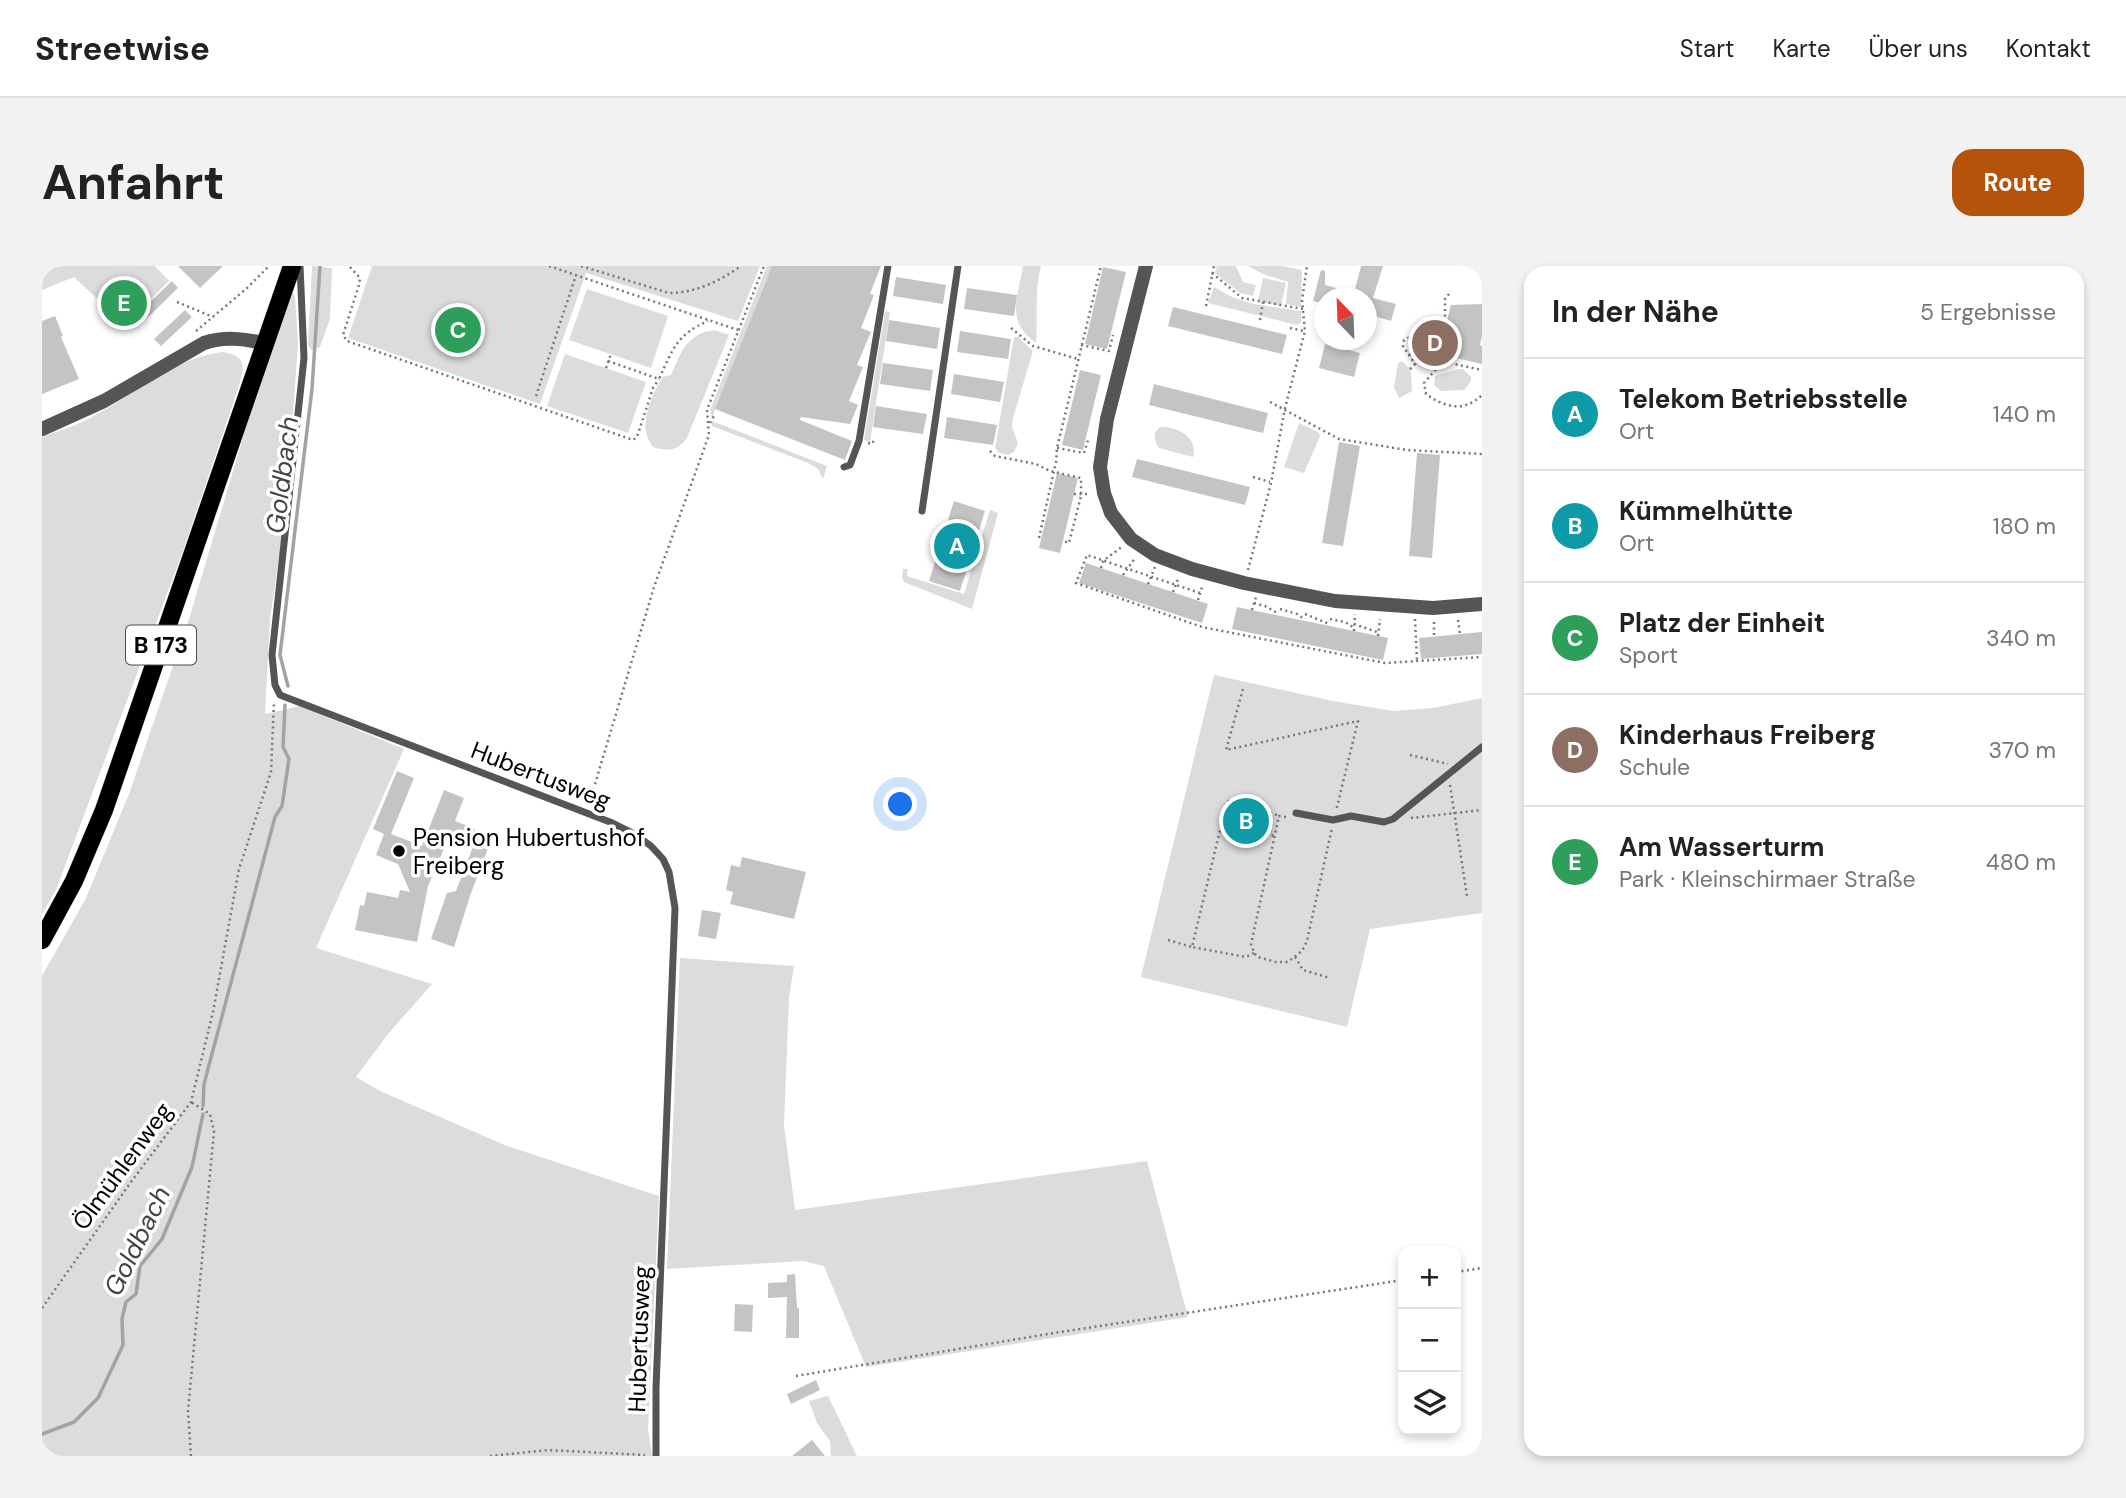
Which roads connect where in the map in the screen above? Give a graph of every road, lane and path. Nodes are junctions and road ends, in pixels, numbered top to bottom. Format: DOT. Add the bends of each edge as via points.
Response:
graph roads {
  1 [pos="269,266"];
  2 [pos="292,266"];
  3 [pos="300,266"];
  4 [pos="549,266"];
  5 [pos="581,266"];
  6 [pos="741,266"];
  7 [pos="764,266"];
  8 [pos="888,266"];
  9 [pos="958,266"];
  10 [pos="1101,266"];
  11 [pos="1146,266"];
  12 [pos="1214,266"];
  13 [pos="1307,266"];
  14 [pos="351,267"];
  15 [pos="1212,273"];
  16 [pos="576,275"];
  17 [pos="1449,294"];
  18 [pos="177,302"];
  19 [pos="1263,302"];
  20 [pos="1206,306"];
  21 [pos="1303,309"];
  22 [pos="213,317"];
  23 [pos="709,320"];
  24 [pos="1260,320"];
  25 [pos="1011,328"];
  26 [pos="1290,328"];
  27 [pos="738,330"];
  28 [pos="1305,331"];
  29 [pos="1113,335"];
  30 [pos="264,343"];
  31 [pos="1081,345"];
  32 [pos="1423,348"];
  33 [pos="191,349"];
  34 [pos="611,354"];
  35 [pos="1409,355"];
  36 [pos="1078,359"];
  37 [pos="1443,361"];
  38 [pos="608,362"];
  39 [pos="606,368"];
  40 [pos="1410,369"];
  41 [pos="1482,370"];
  42 [pos="659,379"];
  43 [pos="1482,395"];
  44 [pos="536,396"];
  45 [pos="1269,402"];
  46 [pos="1285,408"];
  47 [pos="714,416"];
  48 [pos="709,426"];
  49 [pos="42,429"];
  50 [pos="1089,437"];
  51 [pos="1057,448"];
  52 [pos="990,451"];
  53 [pos="1482,454"];
  54 [pos="844,467"];
  55 [pos="1054,472"];
  56 [pos="1253,477"];
  57 [pos="1271,483"];
  58 [pos="1104,493"];
  59 [pos="1074,494"];
  60 [pos="1081,496"];
  61 [pos="922,511"];
  62 [pos="1069,517"];
  63 [pos="1075,518"];
  64 [pos="1039,538"];
  65 [pos="1063,541"];
  66 [pos="1136,544"];
  67 [pos="1159,557"];
  68 [pos="1103,561"];
  69 [pos="1101,568"];
  70 [pos="1126,569"];
  71 [pos="1123,575"];
  72 [pos="1151,577"];
  73 [pos="1244,583"];
  74 [pos="1148,584"];
  75 [pos="1200,593"];
  76 [pos="1254,603"];
  77 [pos="1357,603"];
  78 [pos="1482,604"];
  79 [pos="1381,606"];
  80 [pos="1414,608"];
  81 [pos="1280,609"];
  82 [pos="1279,614"];
  83 [pos="1354,628"];
  84 [pos="1482,657"];
  85 [pos="1416,661"];
  86 [pos="275,685"];
  87 [pos="1244,688"];
  88 [pos="1482,747"];
  89 [pos="1410,755"];
  90 [pos="1456,766"];
  91 [pos="1448,774"];
  92 [pos="590,794"];
  93 [pos="557,801"];
  94 [pos="1482,810"];
  95 [pos="1296,813"];
  96 [pos="1455,814"];
  97 [pos="1279,816"];
  98 [pos="1393,819"];
  99 [pos="1334,820"];
  100 [pos="610,822"];
  101 [pos="1221,826"];
  102 [pos="1275,835"];
  103 [pos="1467,896"];
  104 [pos="42,940"];
  105 [pos="1168,940"];
  106 [pos="1192,947"];
  107 [pos="1254,953"];
  108 [pos="1295,957"];
  109 [pos="1331,978"];
  110 [pos="191,1102"];
  111 [pos="1482,1268"];
  112 [pos="1461,1271"];
  113 [pos="1398,1281"];
  114 [pos="42,1308"];
  115 [pos="796,1376"];
  116 [pos="191,1456"];
  117 [pos="490,1456"];
  118 [pos="656,1456"];
  1 -- 22 [label="path"];
  2 -- 30 [label="main road, B 173"];
  3 -- 86 [label="lane" via="304,358 272,655"];
  4 -- 16 [label="path"];
  5 -- 6 [label="path" via="679,293 710,284"];
  7 -- 27 [label="path"];
  8 -- 54 [label="lane" via="859,441 850,465"];
  9 -- 61 [label="lane"];
  10 -- 31 [label="path"];
  11 -- 58 [label="street" via="1107,419 1100,467"];
  12 -- 15 [label="path"];
  13 -- 21 [label="path"];
  14 -- 42 [label="path" via="360,278 343,335 346,341 632,440"];
  15 -- 19 [label="path" via="1236,294"];
  15 -- 20 [label="path"];
  16 -- 23 [label="path"];
  16 -- 44 [label="path"];
  17 -- 32 [label="path" via="1445,322 1429,329"];
  18 -- 22 [label="path"];
  19 -- 21 [label="path"];
  19 -- 24 [label="path"];
  21 -- 28 [label="path"];
  22 -- 33 [label="path" via="188,340"];
  23 -- 27 [label="path"];
  23 -- 42 [label="path" via="680,337"];
  25 -- 36 [label="path" via="1033,346"];
  26 -- 28 [label="path"];
  27 -- 48 [label="path" via="707,410"];
  28 -- 46 [label="path"];
  29 -- 31 [label="path" via="1109,351"];
  30 -- 33 [label="street" via="218,338"];
  30 -- 104 [label="main road, B 173" via="104,810"];
  31 -- 36 [label="path"];
  32 -- 35 [label="path"];
  32 -- 35 [label="path" via="1415,337 1406,338 1403,344"];
  32 -- 37 [label="path" via="1422,357"];
  33 -- 49 [label="street" via="104,401"];
  34 -- 38 [label="path"];
  35 -- 40 [label="path" via="1415,364"];
  36 -- 51 [label="path"];
  37 -- 41 [label="path"];
  37 -- 43 [label="path" via="1424,383 1426,394 1449,406 1474,402"];
  38 -- 39 [label="path"];
  38 -- 42 [label="path"];
  45 -- 46 [label="path"];
  46 -- 53 [label="path" via="1339,439 1407,450"];
  46 -- 57 [label="path"];
  47 -- 48 [label="path"];
  48 -- 92 [label="path"];
  50 -- 51 [label="path" via="1084,453"];
  51 -- 55 [label="path"];
  52 -- 55 [label="path"];
  55 -- 60 [label="path" via="1081,478"];
  55 -- 64 [label="path"];
  56 -- 57 [label="path"];
  57 -- 73 [label="path"];
  58 -- 60 [label="path"];
  58 -- 66 [label="street" via="1111,513"];
  59 -- 60 [label="path"];
  60 -- 63 [label="path"];
  62 -- 63 [label="path"];
  63 -- 65 [label="path" via="1069,542"];
  66 -- 67 [label="street"];
  66 -- 68 [label="path"];
  66 -- 70 [label="path"];
  67 -- 72 [label="path"];
  67 -- 73 [label="street"];
  68 -- 69 [label="path"];
  68 -- 70 [label="path"];
  68 -- 85 [label="path" via="1087,555 1076,583 1202,627 1385,663"];
  70 -- 71 [label="path"];
  70 -- 72 [label="path"];
  72 -- 74 [label="path"];
  72 -- 75 [label="path"];
  73 -- 77 [label="street"];
  76 -- 82 [label="path"];
  77 -- 79 [label="street"];
  77 -- 83 [label="path"];
  78 -- 80 [label="street"];
  79 -- 80 [label="street"];
  79 -- 83 [label="path" via="1378,635 1366,627"];
  80 -- 85 [label="path"];
  81 -- 83 [label="path" via="1345,622"];
  84 -- 85 [label="path"];
  86 -- 93 [label="lane, Hubertusweg" via="281,695"];
  86 -- 110 [label="path, Ölmühlenweg" via="271,772 239,869"];
  87 -- 99 [label="path" via="1226,750 1358,721"];
  88 -- 90 [label="lane"];
  89 -- 90 [label="path"];
  90 -- 91 [label="lane"];
  91 -- 96 [label="path"];
  91 -- 98 [label="lane"];
  92 -- 93 [label="path" via="573,794"];
  92 -- 100 [label="path" via="600,798"];
  93 -- 100 [label="lane, Hubertusweg"];
  94 -- 96 [label="path"];
  95 -- 97 [label="path"];
  95 -- 99 [label="lane"];
  96 -- 98 [label="path"];
  96 -- 103 [label="path"];
  97 -- 101 [label="path" via="1227,801"];
  97 -- 102 [label="path"];
  98 -- 99 [label="lane" via="1351,816"];
  99 -- 108 [label="path" via="1307,941"];
  100 -- 118 [label="lane, Hubertusweg" via="652,846 663,859 675,908"];
  101 -- 102 [label="path"];
  101 -- 106 [label="path"];
  102 -- 107 [label="path" via="1252,935"];
  105 -- 106 [label="path"];
  106 -- 107 [label="path" via="1246,957"];
  107 -- 108 [label="path" via="1276,962"];
  108 -- 109 [label="path" via="1303,970"];
  110 -- 114 [label="path, Ölmühlenweg"];
  110 -- 116 [label="path" via="210,1114 214,1131 188,1411"];
  111 -- 112 [label="path"];
  113 -- 115 [label="path"];
  117 -- 118 [label="path" via="548,1450"];
}
